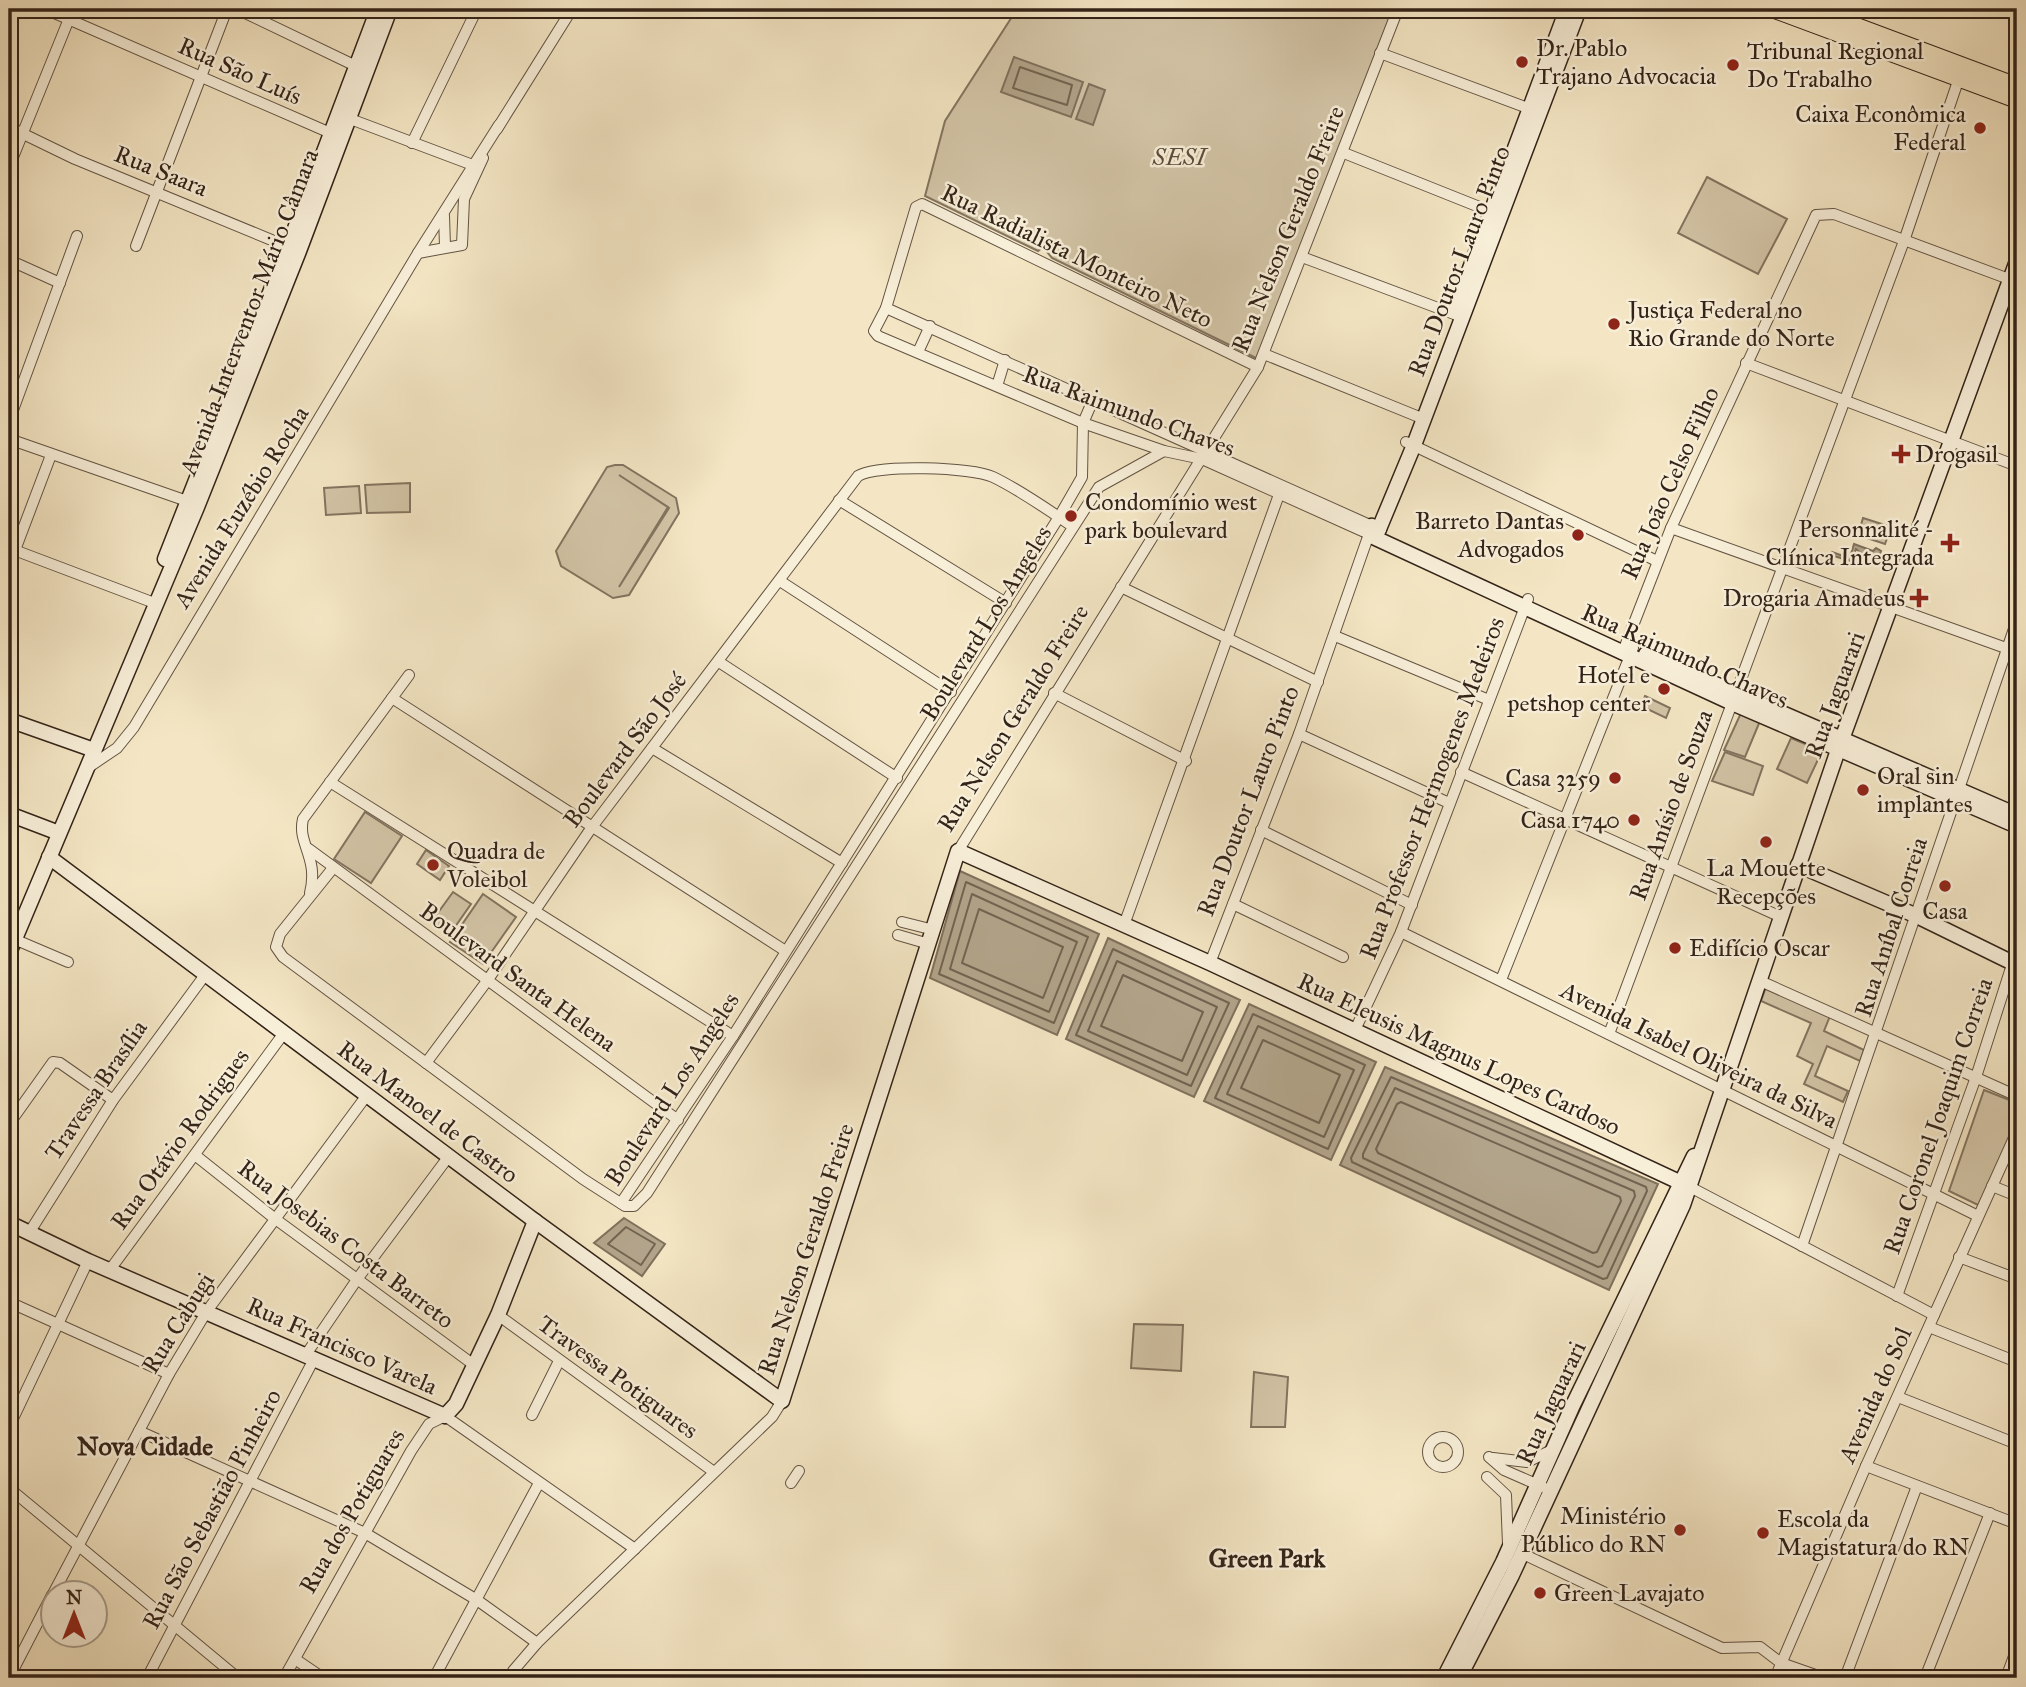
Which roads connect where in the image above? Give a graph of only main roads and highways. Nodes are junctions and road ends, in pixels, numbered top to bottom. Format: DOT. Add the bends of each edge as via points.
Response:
graph roads {
  1 [pos="378,9"];
  2 [pos="390,9"];
  3 [pos="1772,9"];
  4 [pos="1811,9"];
  5 [pos="1570,10"];
  6 [pos="362,69"];
  7 [pos="2017,86"];
  8 [pos="2017,100"];
  9 [pos="2017,261"];
  10 [pos="2014,281"];
  11 [pos="250,360"];
  12 [pos="1374,531"];
  13 [pos="153,602"];
  14 [pos="9,720"];
  15 [pos="1840,744"];
  16 [pos="94,750"];
  17 [pos="1957,794"];
  18 [pos="9,814"];
  19 [pos="2017,815"];
  20 [pos="2017,826"];
  21 [pos="59,833"];
  22 [pos="958,851"];
  23 [pos="48,857"];
  24 [pos="1798,865"];
  25 [pos="12,946"];
  26 [pos="2016,959"];
  27 [pos="1685,1185"];
  28 [pos="535,1221"];
  29 [pos="9,1223"];
  30 [pos="782,1401"];
  31 [pos="445,1416"];
  32 [pos="1545,1488"];
  33 [pos="1515,1552"];
  34 [pos="1444,1678"];
  35 [pos="1459,1678"];
  1 -- 6 [label="main road, Avenida Interventor Mário Câmara"];
  2 -- 6 [label="main road, Avenida Interventor Mário Câmara"];
  3 -- 8 [label="main road"];
  4 -- 7 [label="main road"];
  5 -- 12 [label="main road, Rua Doutor Lauro Pinto"];
  6 -- 11 [label="main road, Avenida Interventor Mário Câmara"];
  9 -- 10 [label="main road, Rua Jaguarari"];
  10 -- 15 [label="main road, Rua Jaguarari"];
  11 -- 13 [label="main road, Avenida Interventor Mário Câmara"];
  11 -- 13 [label="main road, Avenida Interventor Mário Câmara" via="187,501"];
  12 -- 15 [label="main road, Rua Raimundo Chaves" via="1628,651"];
  13 -- 16 [label="main road, Avenida Interventor Mário Câmara"];
  14 -- 16 [label="main road"];
  15 -- 17 [label="main road, Rua Raimundo Chaves"];
  15 -- 24 [label="main road, Rua Jaguarari"];
  16 -- 21 [label="main road, Avenida Interventor Mário Câmara"];
  17 -- 19 [label="main road, Rua Raimundo Chaves"];
  17 -- 20 [label="main road, Rua Raimundo Chaves"];
  18 -- 21 [label="main road"];
  21 -- 23 [label="main road, Avenida Interventor Mário Câmara"];
  22 -- 27 [label="main road, Rua Eleusis Magnus Lopes Cardoso"];
  22 -- 30 [label="main road, Rua Nelson Geraldo Freire"];
  23 -- 25 [label="main road, Avenida Interventor Mário Câmara"];
  23 -- 28 [label="main road, Rua Manoel de Castro"];
  24 -- 26 [label="main road"];
  24 -- 27 [label="main road, Rua Jaguarari"];
  27 -- 32 [label="main road, Rua Jaguarari"];
  27 -- 32 [label="main road, Rua Jaguarari" via="1553,1450"];
  28 -- 30 [label="main road, Rua Manoel de Castro"];
  28 -- 31 [label="main road, Rua dos Potiguares" via="498,1315 456,1404"];
  29 -- 31 [label="main road, Rua Francisco Varela" via="88,1262"];
  32 -- 33 [label="main road, Rua Jaguarari"];
  33 -- 34 [label="main road, Rua Jaguarari"];
  33 -- 35 [label="main road, Rua Jaguarari"];
}
